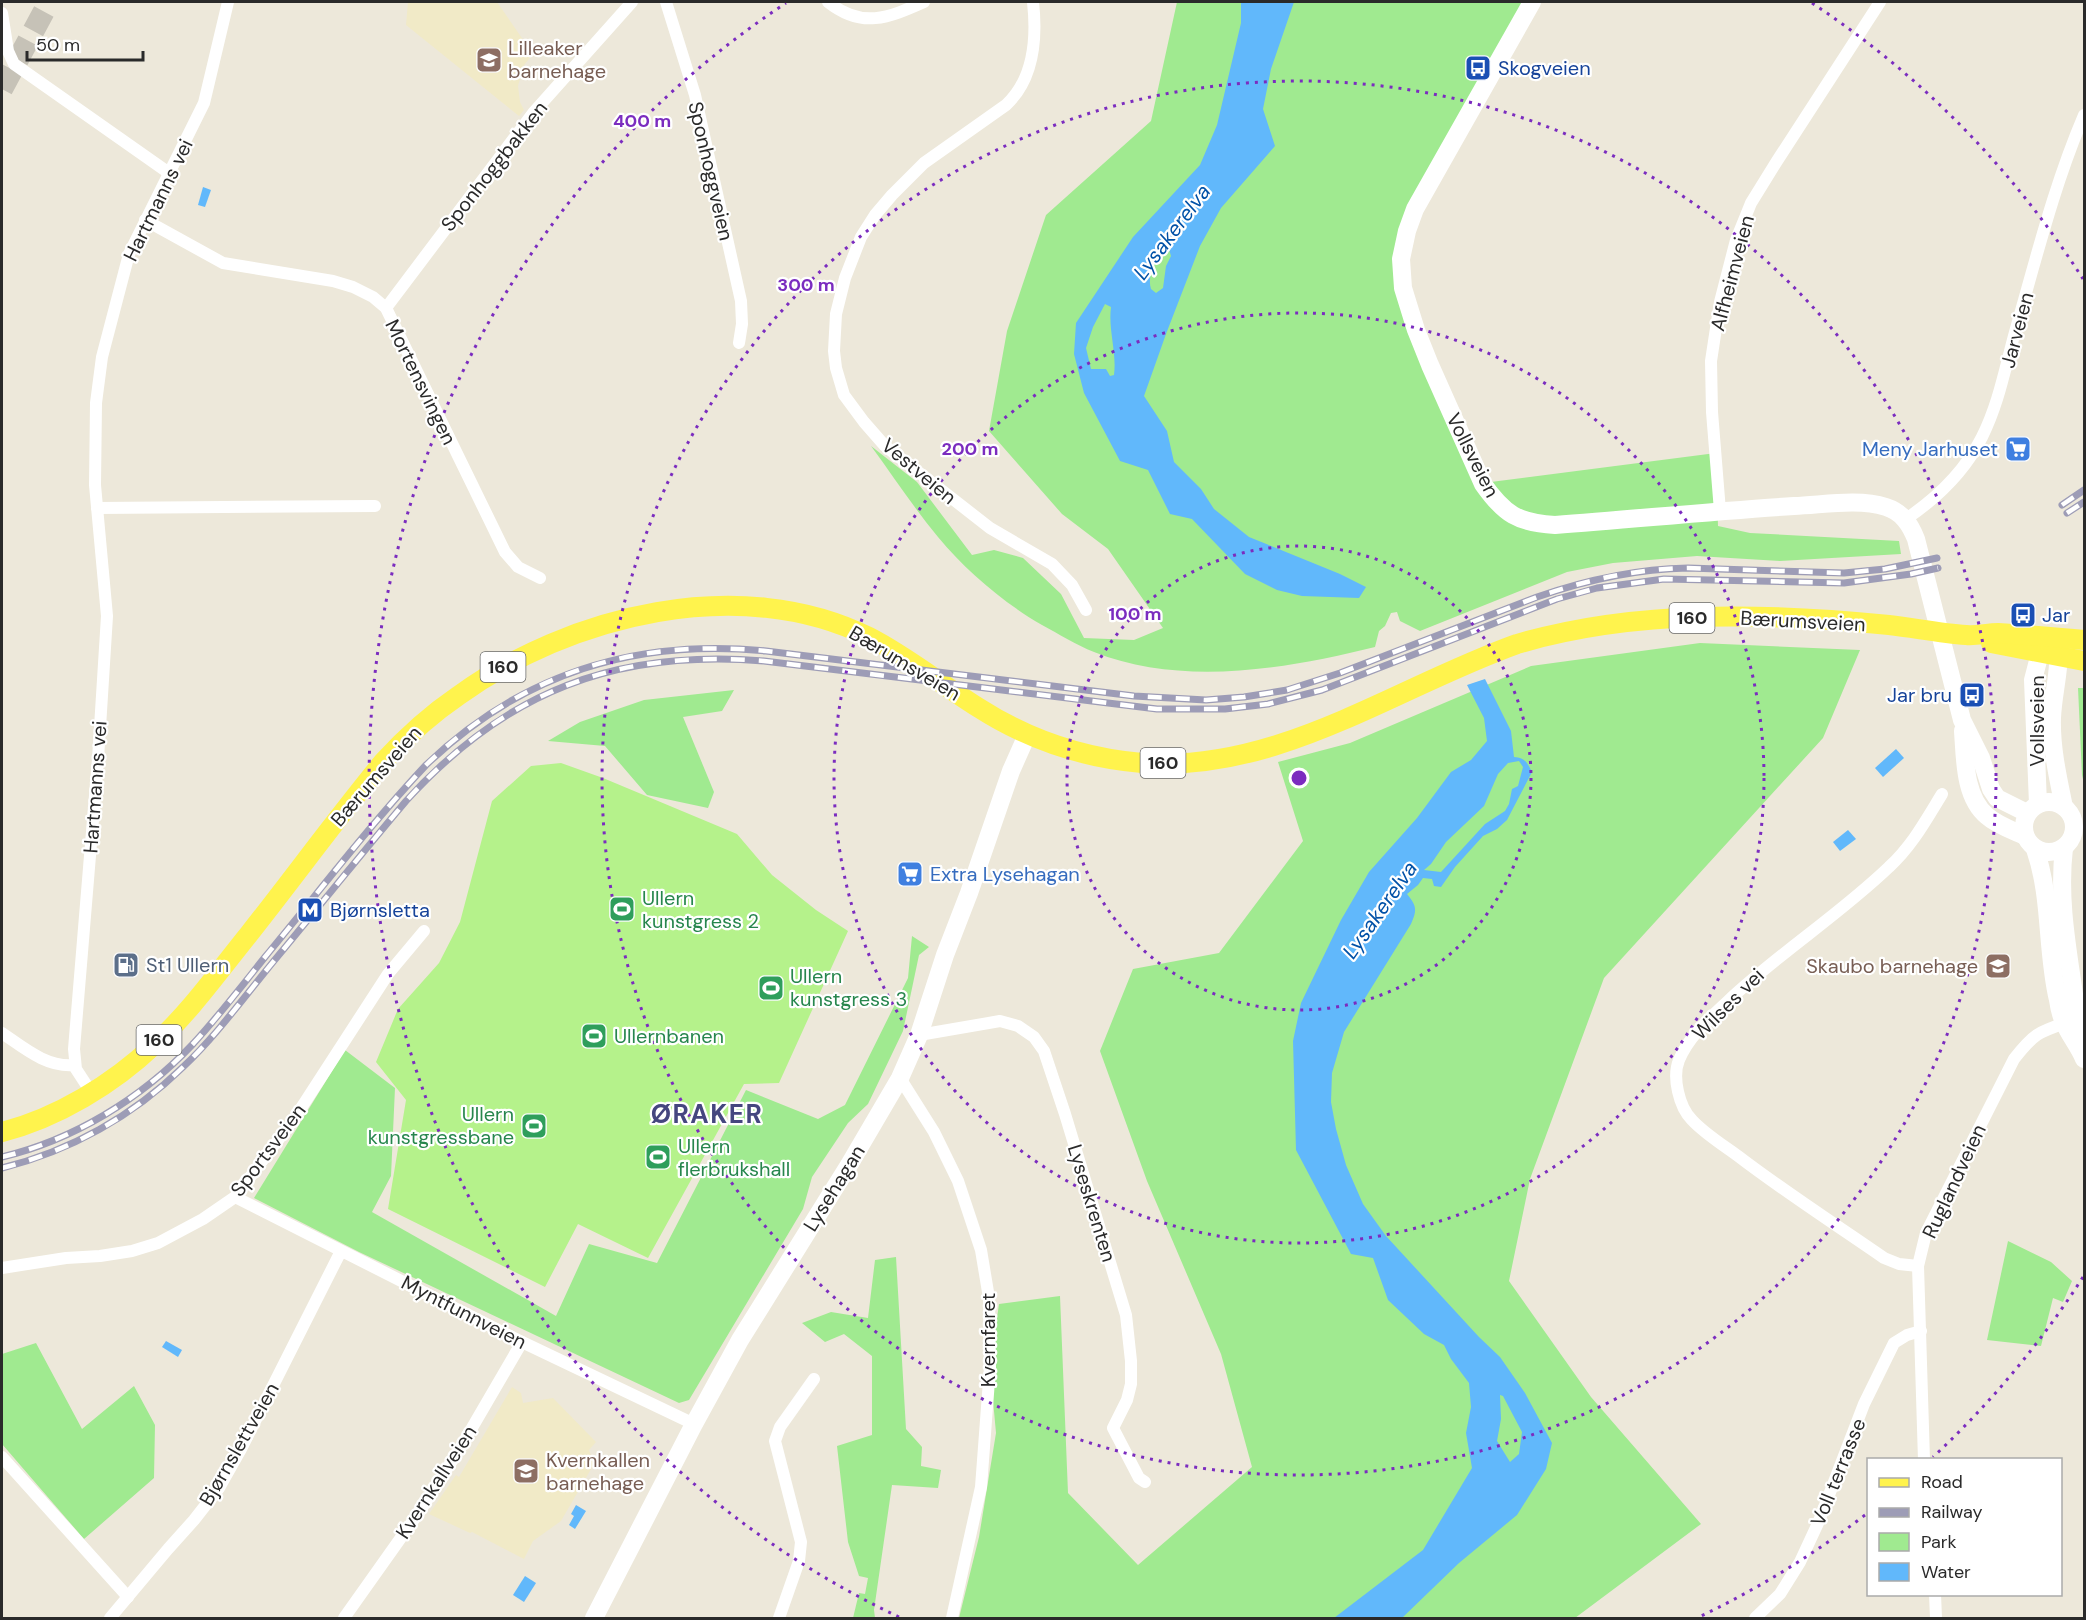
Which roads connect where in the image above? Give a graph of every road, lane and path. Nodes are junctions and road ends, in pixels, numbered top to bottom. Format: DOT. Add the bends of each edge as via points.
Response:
graph roads {
  1 [pos="228,2"];
  2 [pos="632,2"];
  3 [pos="666,2"];
  4 [pos="828,2"];
  5 [pos="924,2"];
  6 [pos="1033,2"];
  7 [pos="1532,2"];
  8 [pos="1880,2"];
  9 [pos="2,13"];
  10 [pos="2085,115"];
  11 [pos="169,173"];
  12 [pos="145,220"];
  13 [pos="386,308"];
  14 [pos="739,343"];
  15 [pos="375,506"];
  16 [pos="97,508"];
  17 [pos="1720,511"];
  18 [pos="1906,519"];
  19 [pos="540,578"];
  20 [pos="1086,610"];
  21 [pos="1969,635"];
  22 [pos="2085,640"];
  23 [pos="2059,647"];
  24 [pos="2040,653"];
  25 [pos="2085,661"];
  26 [pos="1962,720"];
  27 [pos="1027,735"];
  28 [pos="1942,794"];
  29 [pos="2064,807"];
  30 [pos="2033,809"];
  31 [pos="2030,842"];
  32 [pos="2064,848"];
  33 [pos="424,931"];
  34 [pos="2071,1021"];
  35 [pos="2,1033"];
  36 [pos="919,1035"];
  37 [pos="2082,1053"];
  38 [pos="75,1065"];
  39 [pos="900,1078"];
  40 [pos="91,1092"];
  41 [pos="2,1132"];
  42 [pos="235,1197"];
  43 [pos="341,1251"];
  44 [pos="1918,1266"];
  45 [pos="2,1268"];
  46 [pos="1920,1331"];
  47 [pos="522,1342"];
  48 [pos="814,1378"];
  49 [pos="694,1424"];
  50 [pos="2,1457"];
  51 [pos="1924,1458"];
  52 [pos="1145,1482"];
  53 [pos="1935,1596"];
  54 [pos="128,1597"];
  55 [pos="110,1618"];
  56 [pos="344,1618"];
  57 [pos="594,1618"];
  58 [pos="779,1618"];
  59 [pos="952,1618"];
  60 [pos="1755,1618"];
  61 [pos="1936,1618"];
  1 -- 11 [label="street, Hartmanns vei" via="204,103"];
  2 -- 13 [label="street, Sponhoggbakken" via="533,113"];
  3 -- 14 [label="street, Sponhoggveien" via="695,95 741,301"];
  4 -- 5 [label="street" via="860,19 871,19 884,18"];
  6 -- 20 [label="street, Vestveien" via="1029,70 1015,97 924,163 881,208 861,237 839,297 834,351 844,395 885,446 990,528 1052,564 1072,585"];
  7 -- 17 [label="main road, Vollsveien" via="1415,209 1407,231 1401,275 1416,330 1483,484 1509,513 1529,522 1556,525"];
  8 -- 17 [label="street, Alfheimveien" via="1751,203 1736,240 1720,302 1711,361"];
  9 -- 11 [label="street" via="14,64"];
  10 -- 18 [label="street, Jarveien" via="2053,200 2000,394 1982,438 1951,483"];
  11 -- 12 [label="street, Hartmanns vei"];
  12 -- 13 [label="street, Mortensvingen" via="223,263 333,281 363,292"];
  12 -- 16 [label="street, Hartmanns vei" via="129,254 102,357 94,444"];
  13 -- 19 [label="street, Mortensvingen" via="506,552 518,567"];
  15 -- 16 [label="street"];
  16 -- 38 [label="street, Hartmanns vei" via="107,616"];
  17 -- 18 [label="main road, Vollsveien" via="1862,504 1884,506"];
  18 -- 26 [label="main road" via="1917,545"];
  21 -- 23 [label="main road, Bærumsveien / 160" via="1995,633"];
  21 -- 24 [label="main road, Bærumsveien / 160"];
  21 -- 27 [label="main road, Bærumsveien / 160" via="1796,619 1669,618 1614,623 1544,636 1497,651 1317,731 1224,758 1185,763 1102,758"];
  22 -- 23 [label="main road, Bærumsveien / 160"];
  23 -- 24 [label="main road, Bærumsveien / 160"];
  23 -- 25 [label="main road, Bærumsveien / 160"];
  23 -- 29 [label="main road, Vollsveien" via="2052,718"];
  24 -- 30 [label="main road, Vollsveien" via="2033,680"];
  26 -- 30 [label="main road" via="1997,798"];
  26 -- 31 [label="main road" via="1967,776 1976,803 1987,817"];
  27 -- 36 [label="main road, Lysehagan"];
  27 -- 40 [label="main road, Bærumsveien / 160" via="873,639 823,619 777,608 699,608 631,618 563,639 520,658 459,694 407,736 184,1013 136,1061"];
  28 -- 44 [label="street, Wilses vei" via="1915,840 1889,867 1760,971 1693,1036 1678,1061 1677,1078 1680,1100 1690,1119 1719,1142 1884,1258"];
  29 -- 30 [label="main road" via="2047,802"];
  29 -- 32 [label="main road" via="2074,826"];
  30 -- 31 [label="main road" via="2024,821"];
  31 -- 32 [label="main road" via="2052,853"];
  31 -- 34 [label="main road" via="2044,882 2051,966"];
  32 -- 34 [label="main road" via="2061,887"];
  33 -- 42 [label="street, Sportsveien" via="388,974 294,1119"];
  34 -- 37 [label="main road"];
  34 -- 44 [label="street, Ruglandveien" via="2038,1033 2014,1059 1926,1233"];
  35 -- 38 [label="street" via="48,1062"];
  36 -- 39 [label="main road, Lysehagan"];
  36 -- 52 [label="street, Lyseskrenten" via="1000,1021 1034,1036 1044,1051 1126,1315 1131,1384 1113,1428 1139,1478"];
  38 -- 40 [label="street"];
  39 -- 49 [label="main road, Lysehagan" via="746,1330"];
  39 -- 59 [label="street, Kvernfaret" via="934,1132 958,1181 981,1250 989,1299 990,1366 981,1487"];
  40 -- 41 [label="main road, Bærumsveien / 160"];
  42 -- 43 [label="street, Myntfunnveien"];
  42 -- 45 [label="street, Sportsveien" via="158,1243 132,1251"];
  43 -- 47 [label="street, Myntfunnveien"];
  43 -- 54 [label="street, Bjørnslettveien" via="219,1488"];
  44 -- 46 [label="street, Ruglandveien"];
  46 -- 51 [label="street, Ruglandveien"];
  46 -- 60 [label="street, Voll terrasse" via="1894,1343 1864,1404 1800,1562 1780,1594"];
  47 -- 49 [label="street, Myntfunnveien"];
  47 -- 56 [label="street, Kvernkallveien" via="422,1508"];
  48 -- 58 [label="street" via="780,1427 775,1441 801,1542 799,1561"];
  49 -- 57 [label="main road, Lysehagan"];
  50 -- 54 [label="street"];
  53 -- 61 [label="street"];
  54 -- 55 [label="street, Bjørnslettveien"];
}
